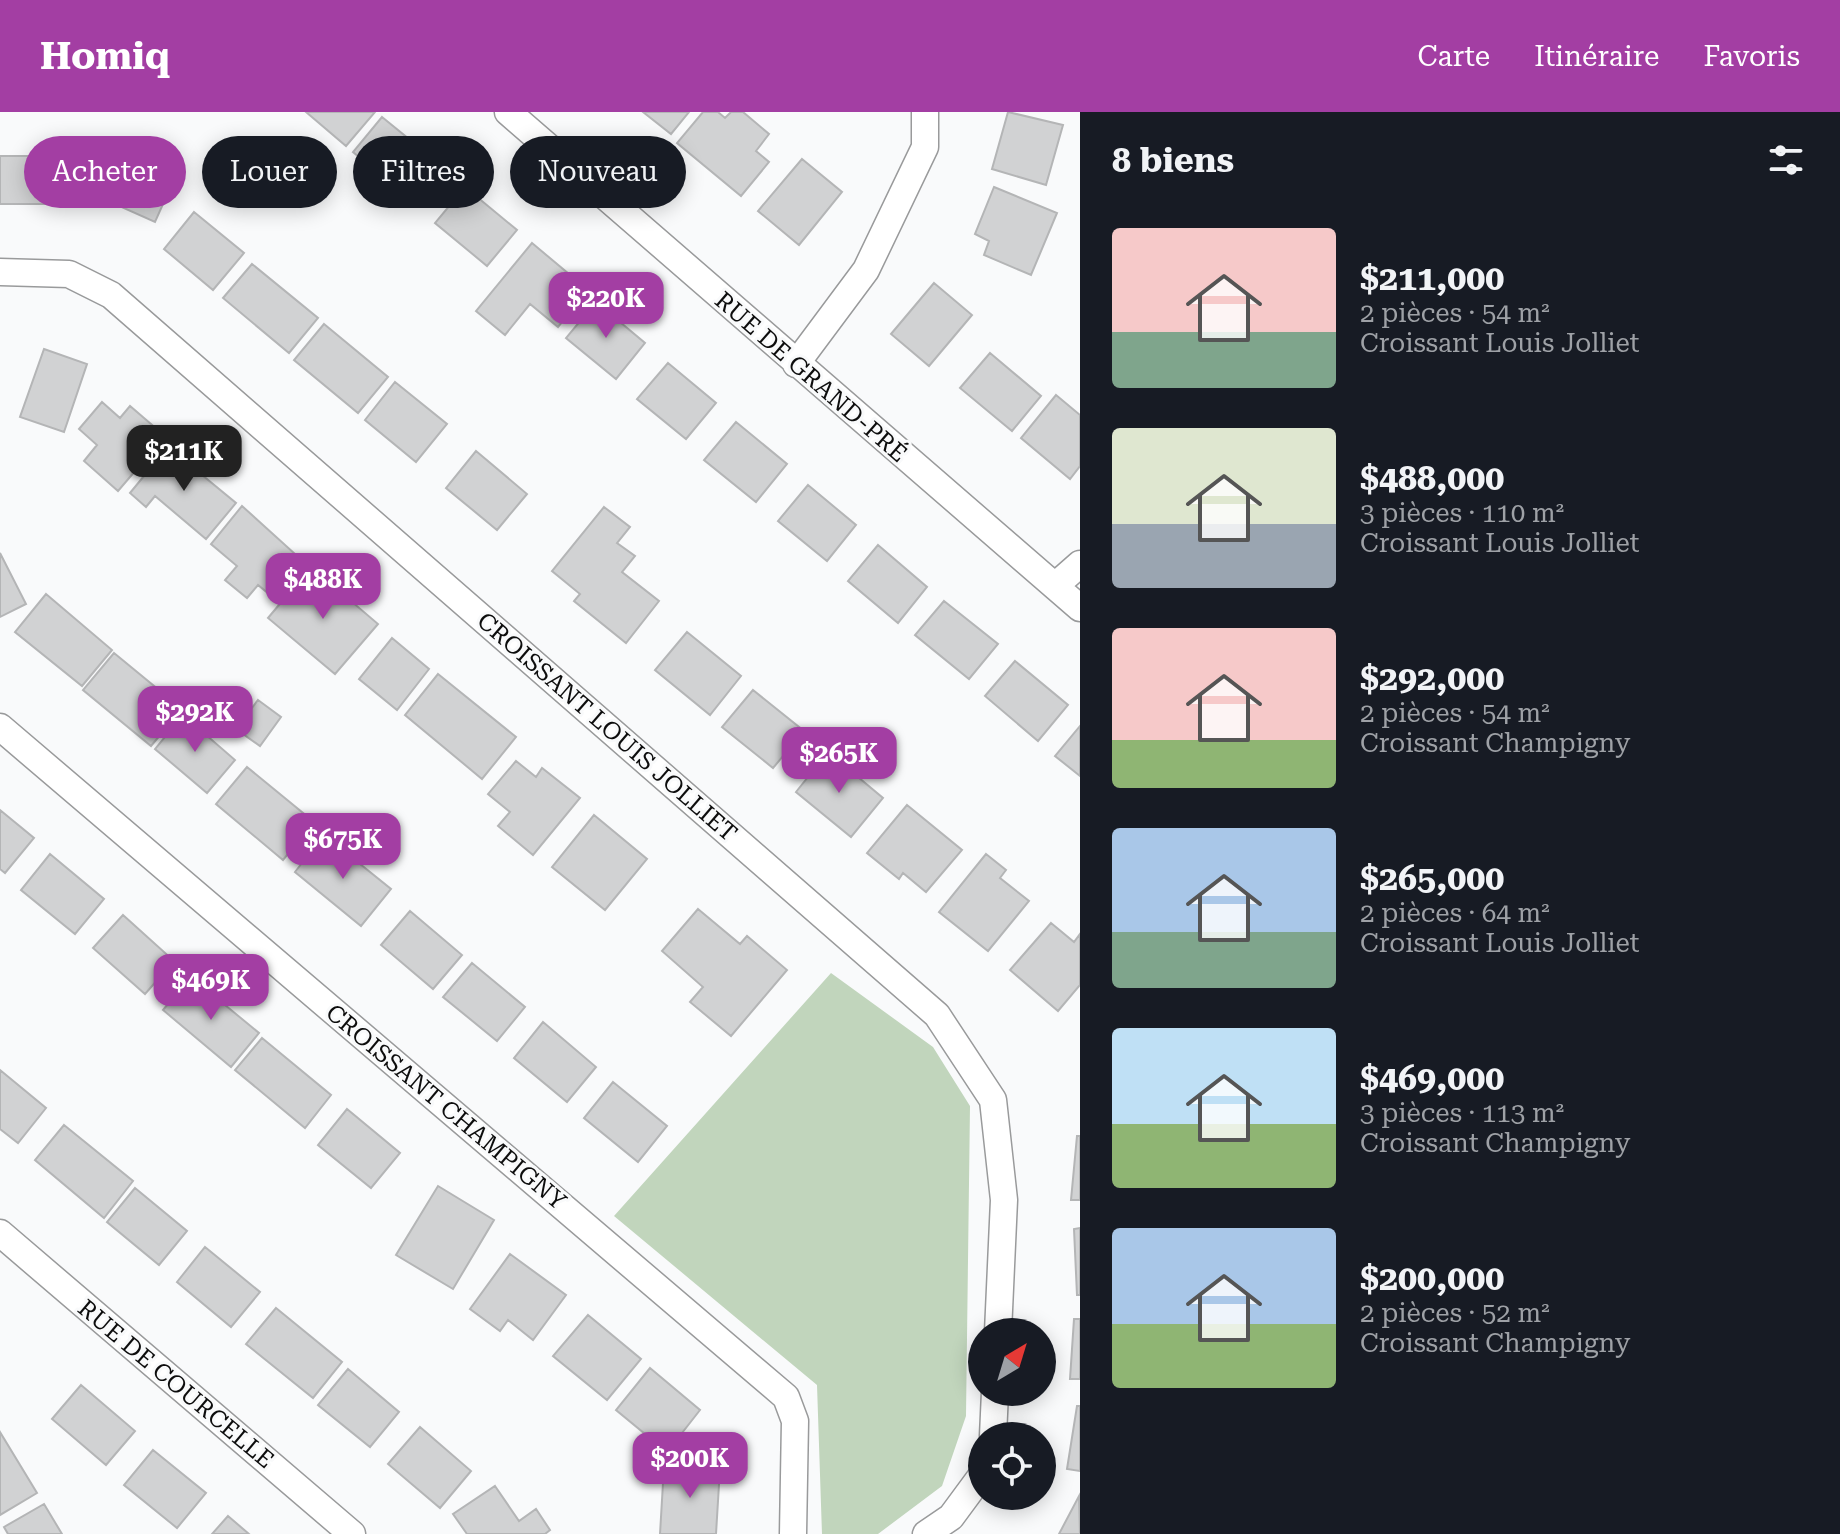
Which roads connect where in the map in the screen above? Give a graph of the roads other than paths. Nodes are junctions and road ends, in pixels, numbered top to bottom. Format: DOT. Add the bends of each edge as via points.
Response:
graph roads {
  1 [pos="508,112"];
  2 [pos="925,112"];
  3 [pos="0,272"];
  4 [pos="796,364"];
  5 [pos="1080,564"];
  6 [pos="1055,586"];
  7 [pos="1080,608"];
  8 [pos="0,727"];
  9 [pos="0,1233"];
  10 [pos="999,1318"];
  11 [pos="968,1494"];
  12 [pos="352,1534"];
  13 [pos="793,1534"];
  14 [pos="926,1534"];
  1 -- 4 [label="street, RUE DE GRAND-PRÉ"];
  2 -- 4 [label="street" via="925,147 866,270"];
  3 -- 10 [label="street, CROISSANT LOUIS JOLLIET" via="69,274 111,295 937,1015 993,1100 1004,1200"];
  4 -- 6 [label="street, RUE DE GRAND-PRÉ"];
  5 -- 6 [label="street"];
  6 -- 7 [label="street, RUE DE GRAND-PRÉ"];
  8 -- 13 [label="street, CROISSANT CHAMPIGNY" via="786,1397 795,1421"];
  9 -- 12 [label="street, RUE DE COURCELLE"];
  11 -- 14 [label="street" via="951,1517"];
}
